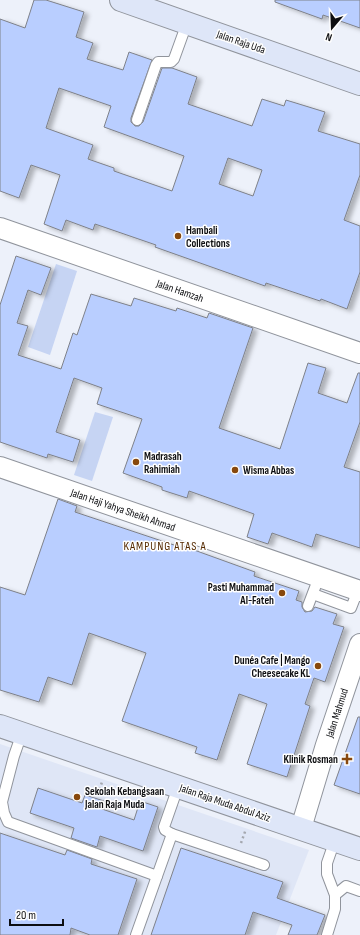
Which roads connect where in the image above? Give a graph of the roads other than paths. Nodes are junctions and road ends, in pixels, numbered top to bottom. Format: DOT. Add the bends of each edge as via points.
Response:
graph roads {
  1 [pos="121,0"];
  2 [pos="187,23"];
  3 [pos="360,84"];
  4 [pos="137,120"];
  5 [pos="0,228"];
  6 [pos="360,353"];
  7 [pos="0,467"];
  8 [pos="316,585"];
  9 [pos="359,591"];
  10 [pos="308,606"];
  11 [pos="360,644"];
  12 [pos="0,726"];
  13 [pos="22,733"];
  14 [pos="178,787"];
  15 [pos="301,828"];
  16 [pos="172,834"];
  17 [pos="335,840"];
  18 [pos="360,849"];
  19 [pos="264,865"];
  20 [pos="157,876"];
  21 [pos="360,891"];
  22 [pos="335,895"];
  23 [pos="136,935"];
  24 [pos="327,935"];
  1 -- 2 [label="main road, Jalan Raja Uda"];
  2 -- 3 [label="main road, Jalan Raja Uda"];
  2 -- 4 [label="lane" via="174,59 171,62 158,62 156,65"];
  5 -- 6 [label="street, Jalan Hamzah"];
  7 -- 8 [label="street, Jalan Haji Yahya Sheikh Ahmad"];
  8 -- 9 [label="street, Jalan Haji Yahya Sheikh Ahmad"];
  8 -- 10 [label="lane"];
  11 -- 15 [label="street, Jalan Mahmud"];
  12 -- 13 [label="main road, Jalan Raja Muda Abdul Aziz"];
  13 -- 14 [label="main road, Jalan Raja Muda Abdul Aziz"];
  13 -- 20 [label="lane" via="2,802 8,822"];
  14 -- 15 [label="main road, Jalan Raja Muda Abdul Aziz"];
  14 -- 16 [label="lane" via="164,827"];
  15 -- 17 [label="main road, Jalan Raja Muda Abdul Aziz"];
  16 -- 19 [label="lane"];
  16 -- 20 [label="lane"];
  17 -- 18 [label="main road, Jalan Raja Muda Abdul Aziz"];
  17 -- 22 [label="lane" via="327,863 327,874"];
  20 -- 23 [label="lane"];
  21 -- 22 [label="lane" via="346,886"];
  22 -- 24 [label="lane"];
}
